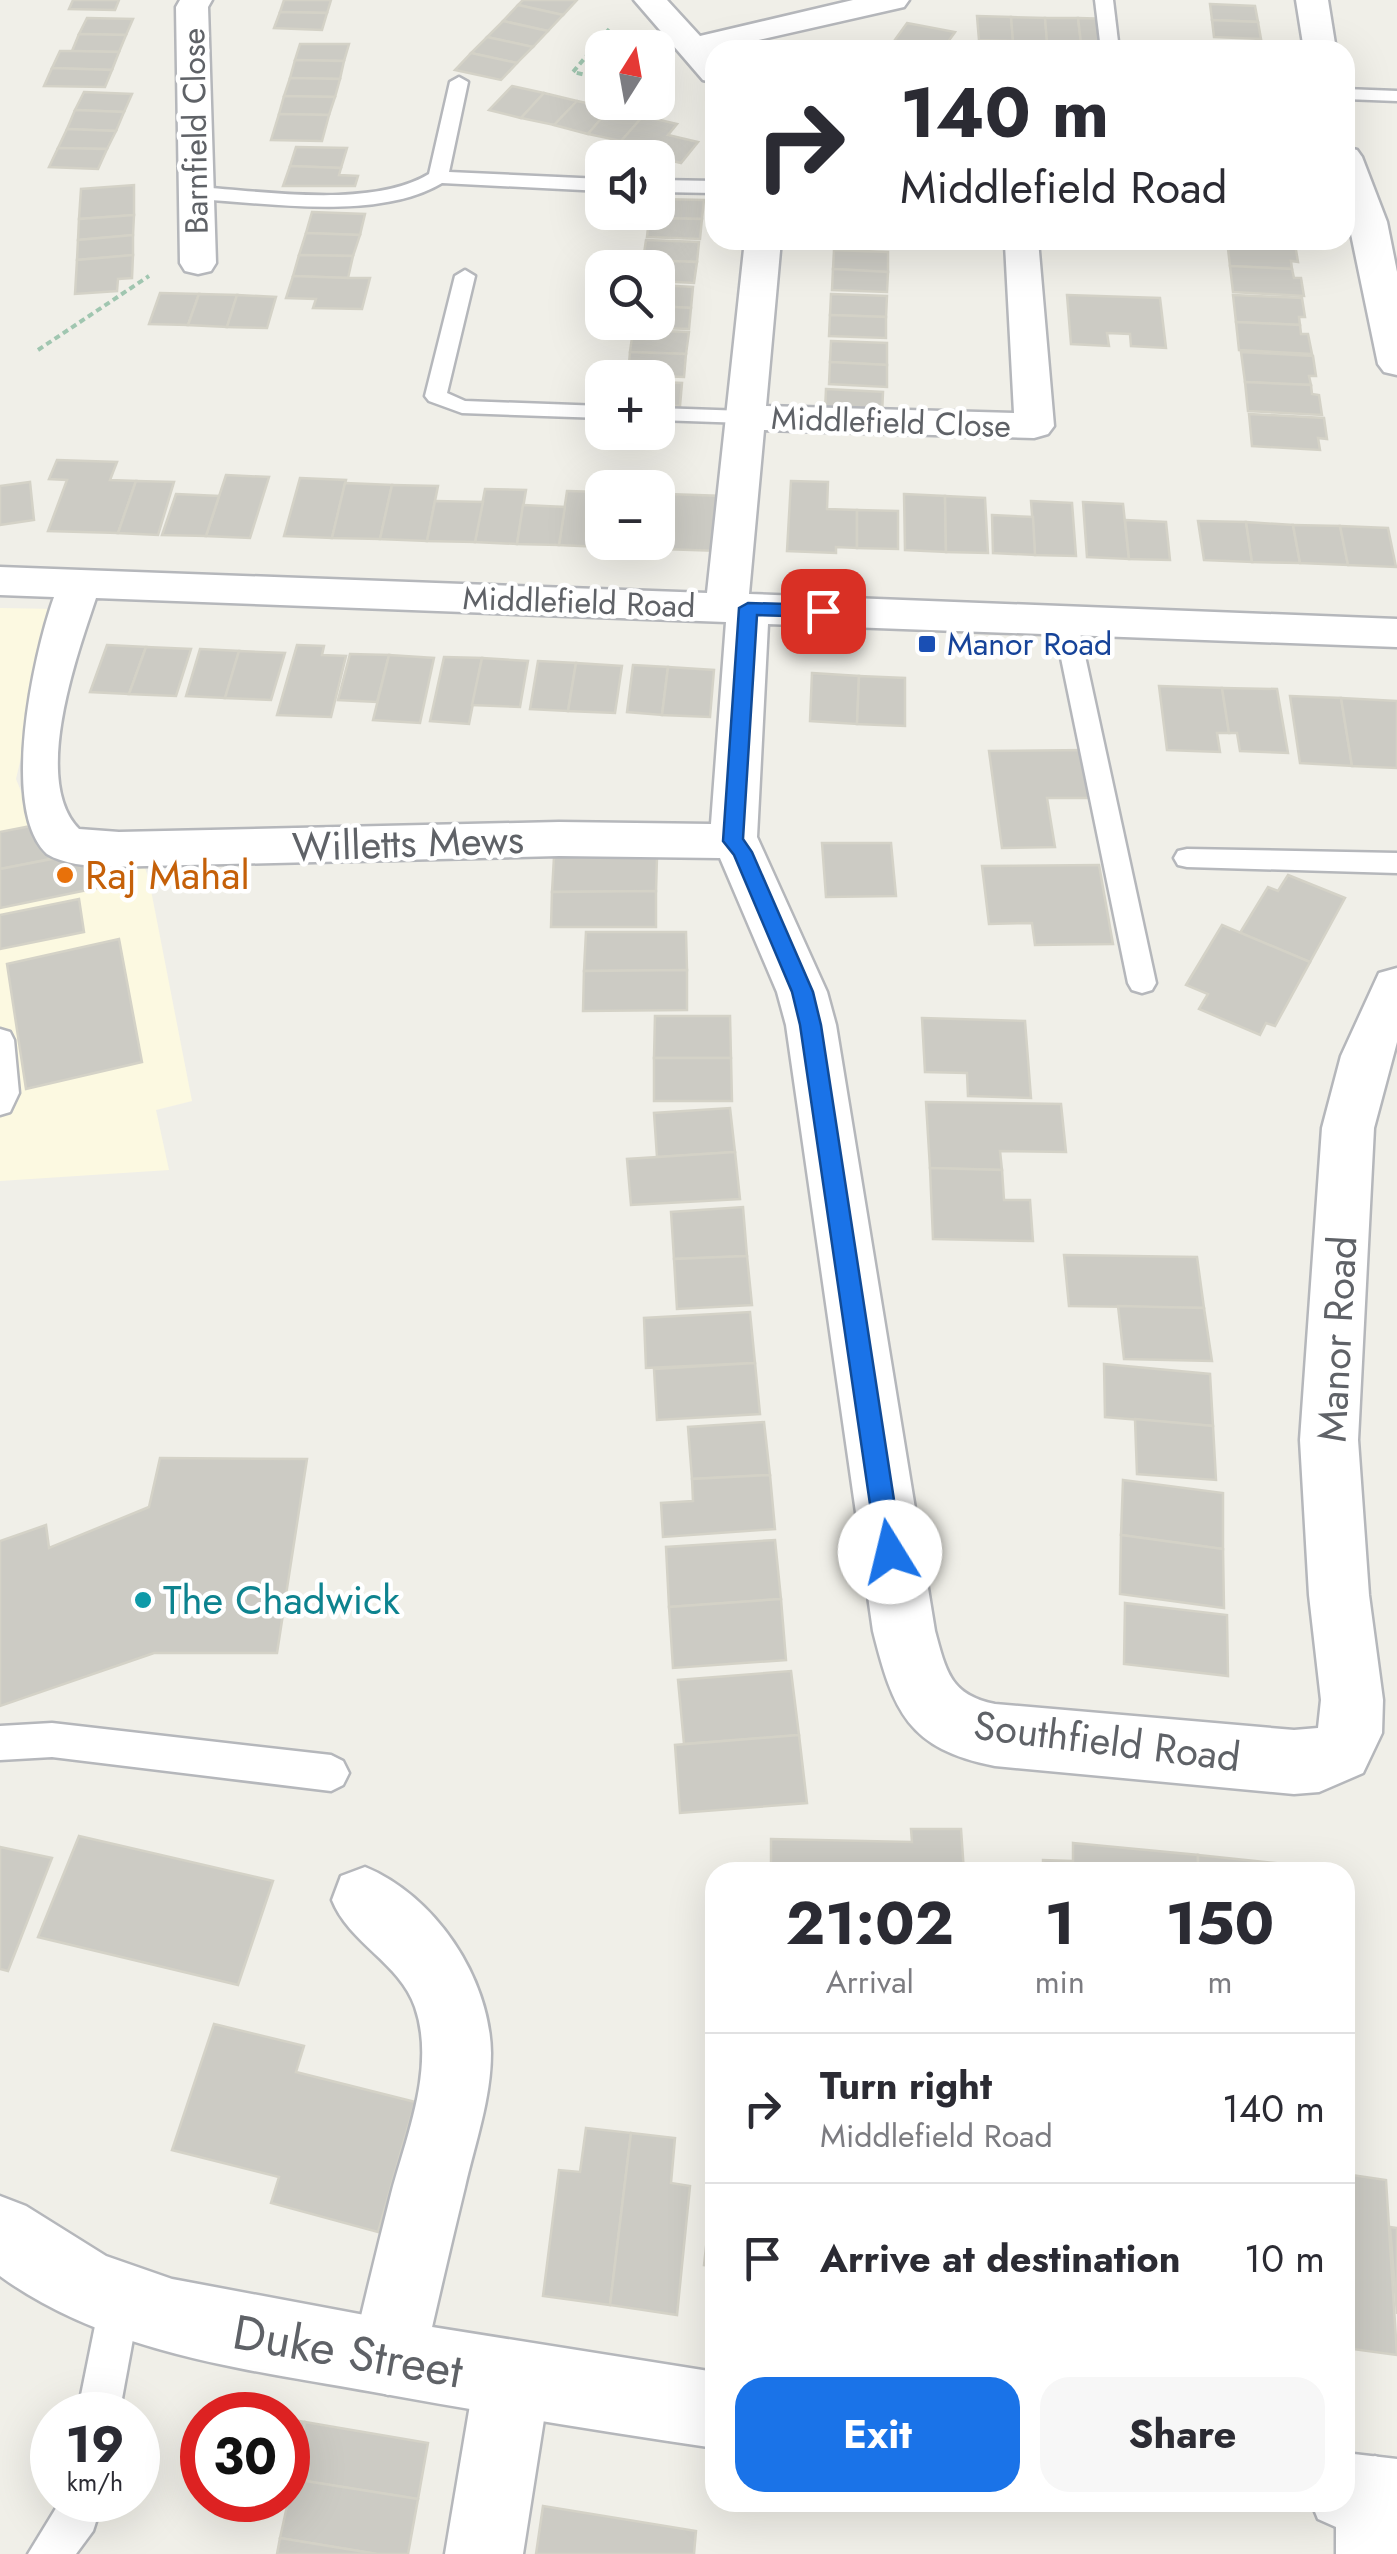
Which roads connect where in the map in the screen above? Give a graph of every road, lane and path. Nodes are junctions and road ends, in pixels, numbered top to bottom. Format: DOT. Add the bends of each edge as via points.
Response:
graph roads {
  1 [pos="196,0"];
  2 [pos="893,0"];
  3 [pos="1104,0"];
  4 [pos="1312,0"];
  5 [pos="636,7"];
  6 [pos="614,30"];
  7 [pos="724,40"];
  8 [pos="1109,40"];
  9 [pos="1318,40"];
  10 [pos="705,44"];
  11 [pos="694,47"];
  12 [pos="585,60"];
  13 [pos="705,61"];
  14 [pos="585,75"];
  15 [pos="459,82"];
  16 [pos="1355,94"];
  17 [pos="1397,96"];
  18 [pos="1355,174"];
  19 [pos="438,177"];
  20 [pos="585,184"];
  21 [pos="675,186"];
  22 [pos="705,187"];
  23 [pos="197,194"];
  24 [pos="1383,222"];
  25 [pos="762,250"];
  26 [pos="1023,250"];
  27 [pos="198,253"];
  28 [pos="465,276"];
  29 [pos="38,350"];
  30 [pos="1397,364"];
  31 [pos="585,411"];
  32 [pos="675,415"];
  33 [pos="745,417"];
  34 [pos="0,582"];
  35 [pos="80,584"];
  36 [pos="738,608"];
  37 [pos="1065,619"];
  38 [pos="1397,632"];
  39 [pos="733,841"];
  40 [pos="1187,858"];
  41 [pos="1397,862"];
  42 [pos="1142,983"];
  43 [pos="1397,987"];
  44 [pos="0,1040"];
  45 [pos="0,1104"];
  46 [pos="1352,1700"];
  47 [pos="0,1743"];
  48 [pos="330,1774"];
  49 [pos="364,1900"];
  50 [pos="0,2232"];
  51 [pos="120,2301"];
  52 [pos="388,2358"];
  53 [pos="512,2381"];
  54 [pos="102,2392"];
  55 [pos="705,2409"];
  56 [pos="74,2522"];
  57 [pos="50,2554"];
  58 [pos="484,2554"];
  1 -- 23 [label="street, Barnfield Close"];
  2 -- 7 [label="street"];
  3 -- 8 [label="lane"];
  4 -- 9 [label="street"];
  5 -- 6 [label="path"];
  5 -- 11 [label="street"];
  10 -- 11 [label="street"];
  11 -- 13 [label="street"];
  12 -- 14 [label="path" via="574,72"];
  15 -- 19 [label="lane"];
  16 -- 17 [label="lane"];
  18 -- 24 [label="street"];
  19 -- 20 [label="lane"];
  19 -- 23 [label="lane" via="419,191 387,197"];
  21 -- 22 [label="lane"];
  23 -- 27 [label="street, Barnfield Close"];
  24 -- 30 [label="street"];
  25 -- 33 [label="street"];
  26 -- 33 [label="street, Middlefield Close" via="1034,426"];
  27 -- 29 [label="path"];
  28 -- 31 [label="lane" via="436,396 462,406"];
  32 -- 33 [label="lane"];
  33 -- 36 [label="street"];
  34 -- 35 [label="street, Middlefield Road"];
  35 -- 36 [label="street, Middlefield Road"];
  35 -- 39 [label="street, Willetts Mews" via="34,714 27,756 34,809 60,841 154,849"];
  36 -- 37 [label="street, Middlefield Road"];
  36 -- 39 [label="street"];
  37 -- 38 [label="street, Middlefield Road"];
  37 -- 42 [label="lane"];
  39 -- 46 [label="street, Southfield Road" via="811,1025 895,1588 917,1681 928,1700 945,1718 995,1735 1294,1762 1340,1750 1350,1733"];
  40 -- 41 [label="lane"];
  43 -- 46 [label="street, Manor Road" via="1372,1033 1354,1089 1333,1361 1334,1517"];
  44 -- 45 [label="lane"];
  47 -- 48 [label="lane" via="52,1740"];
  49 -- 52 [label="street" via="431,1966 450,2008 456,2049 450,2102"];
  50 -- 51 [label="street, Duke Street" via="53,2270"];
  51 -- 52 [label="street, Duke Street"];
  51 -- 54 [label="lane"];
  52 -- 53 [label="street, Duke Street"];
  53 -- 55 [label="street, Duke Street"];
  53 -- 58 [label="street"];
  56 -- 57 [label="lane"];
}
